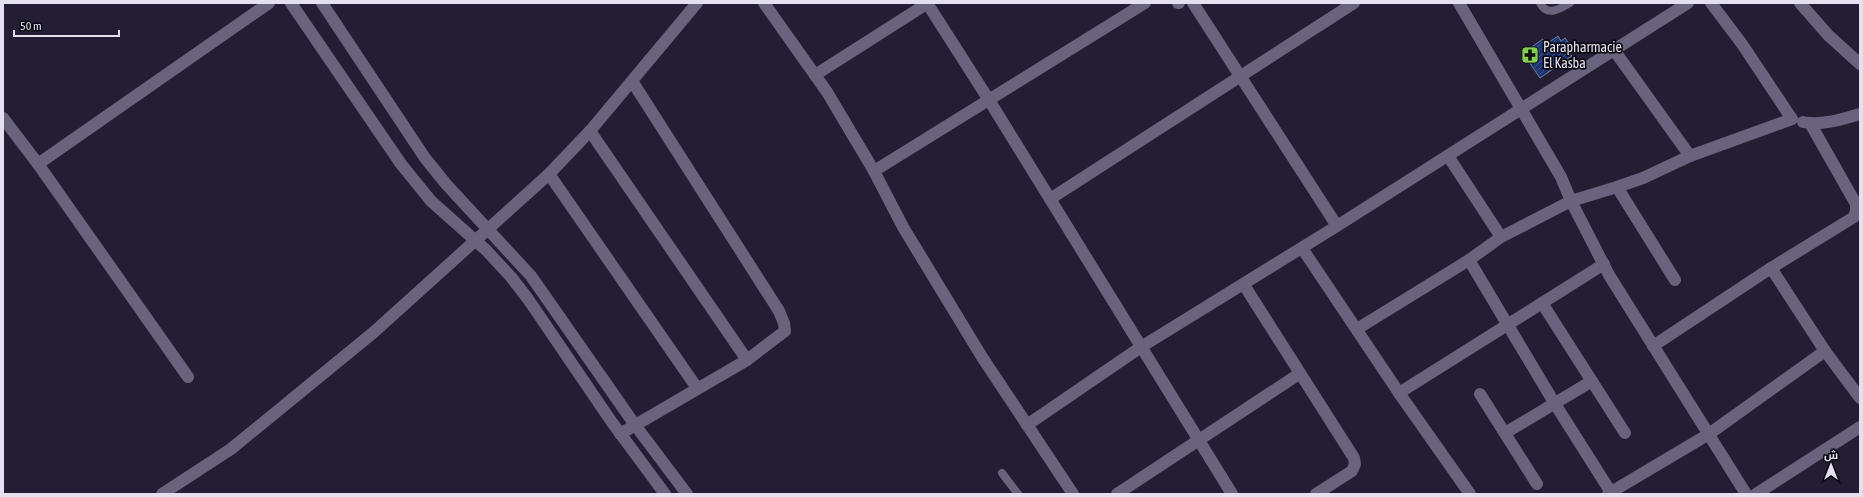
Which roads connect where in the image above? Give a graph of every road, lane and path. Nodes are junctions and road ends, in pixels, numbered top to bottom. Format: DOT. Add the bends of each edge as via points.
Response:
graph roads {
  1 [pos="269,3"];
  2 [pos="291,3"];
  3 [pos="322,3"];
  4 [pos="697,3"];
  5 [pos="764,3"];
  6 [pos="927,3"];
  7 [pos="1145,3"];
  8 [pos="1193,3"];
  9 [pos="1354,3"];
  10 [pos="1459,3"];
  11 [pos="1540,3"];
  12 [pos="1570,3"];
  13 [pos="1688,3"];
  14 [pos="1711,3"];
  15 [pos="1800,3"];
  16 [pos="1614,50"];
  17 [pos="1860,64"];
  18 [pos="815,74"];
  19 [pos="1240,75"];
  20 [pos="632,81"];
  21 [pos="989,100"];
  22 [pos="1521,109"];
  23 [pos="1860,114"];
  24 [pos="3,118"];
  25 [pos="1792,119"];
  26 [pos="1810,123"];
  27 [pos="590,131"];
  28 [pos="1448,156"];
  29 [pos="1690,156"];
  30 [pos="38,164"];
  31 [pos="874,171"];
  32 [pos="550,174"];
  33 [pos="1617,187"];
  34 [pos="1050,198"];
  35 [pos="1571,201"];
  36 [pos="1337,226"];
  37 [pos="488,229"];
  38 [pos="1501,237"];
  39 [pos="475,241"];
  40 [pos="1302,248"];
  41 [pos="1469,260"];
  42 [pos="1604,264"];
  43 [pos="1771,268"];
  44 [pos="1675,280"];
  45 [pos="1244,285"];
  46 [pos="1542,303"];
  47 [pos="1507,325"];
  48 [pos="1357,329"];
  49 [pos="1653,346"];
  50 [pos="1141,347"];
  51 [pos="1826,351"];
  52 [pos="747,360"];
  53 [pos="1299,374"];
  54 [pos="188,377"];
  55 [pos="1592,381"];
  56 [pos="697,388"];
  57 [pos="1399,393"];
  58 [pos="1480,394"];
  59 [pos="1860,398"];
  60 [pos="1555,404"];
  61 [pos="635,425"];
  62 [pos="1027,425"];
  63 [pos="1860,427"];
  64 [pos="1505,433"];
  65 [pos="1625,433"];
  66 [pos="620,434"];
  67 [pos="1709,434"];
  68 [pos="1199,441"];
  69 [pos="1002,473"];
  70 [pos="1538,484"];
  71 [pos="1610,493"];
  72 [pos="162,494"];
  73 [pos="665,494"];
  74 [pos="687,494"];
  75 [pos="1018,494"];
  76 [pos="1073,494"];
  77 [pos="1117,494"];
  78 [pos="1232,494"];
  79 [pos="1316,494"];
  80 [pos="1470,494"];
  81 [pos="1746,494"];
  82 [pos="1756,494"];
  1 -- 30 [label="street"];
  2 -- 39 [label="street" via="419,188"];
  3 -- 37 [label="street" via="411,139 446,184"];
  4 -- 20 [label="street"];
  5 -- 18 [label="street"];
  6 -- 18 [label="street"];
  6 -- 21 [label="street"];
  7 -- 21 [label="street"];
  8 -- 19 [label="street"];
  9 -- 19 [label="street"];
  10 -- 22 [label="street"];
  11 -- 12 [label="lane" via="1542,8 1551,11"];
  13 -- 16 [label="street"];
  14 -- 25 [label="street"];
  15 -- 17 [label="street" via="1828,35"];
  16 -- 22 [label="street"];
  16 -- 29 [label="street"];
  18 -- 31 [label="street"];
  19 -- 34 [label="street"];
  19 -- 36 [label="street"];
  20 -- 27 [label="street"];
  20 -- 52 [label="street" via="779,311 784,323 785,331"];
  21 -- 31 [label="street"];
  21 -- 34 [label="street"];
  22 -- 28 [label="street"];
  22 -- 35 [label="street" via="1561,177"];
  23 -- 26 [label="street" via="1840,120"];
  24 -- 30 [label="street"];
  25 -- 26 [label="street"];
  25 -- 29 [label="street"];
  26 -- 43 [label="street" via="1856,204 1856,211 1854,217"];
  27 -- 32 [label="street"];
  27 -- 52 [label="street"];
  28 -- 36 [label="street"];
  28 -- 38 [label="street"];
  29 -- 33 [label="street"];
  30 -- 54 [label="street"];
  31 -- 62 [label="street" via="903,227 982,357"];
  32 -- 37 [label="street"];
  32 -- 56 [label="street"];
  33 -- 35 [label="street"];
  33 -- 44 [label="street"];
  34 -- 50 [label="street"];
  35 -- 38 [label="street"];
  35 -- 42 [label="street"];
  36 -- 40 [label="street"];
  37 -- 39 [label="street"];
  37 -- 61 [label="street" via="531,276"];
  38 -- 41 [label="street"];
  39 -- 66 [label="street" via="503,268 528,299"];
  39 -- 72 [label="street" via="374,332 231,449"];
  40 -- 45 [label="street"];
  40 -- 48 [label="street"];
  41 -- 47 [label="street"];
  41 -- 48 [label="street"];
  42 -- 46 [label="street"];
  42 -- 49 [label="street"];
  43 -- 49 [label="street"];
  43 -- 51 [label="street"];
  45 -- 50 [label="street"];
  45 -- 53 [label="street"];
  46 -- 47 [label="street"];
  46 -- 55 [label="street"];
  47 -- 57 [label="street"];
  47 -- 60 [label="street"];
  48 -- 57 [label="street"];
  49 -- 67 [label="street"];
  50 -- 62 [label="street"];
  50 -- 68 [label="street"];
  51 -- 59 [label="street"];
  51 -- 67 [label="street"];
  52 -- 56 [label="street"];
  53 -- 68 [label="street"];
  53 -- 79 [label="street" via="1356,464 1352,471"];
  55 -- 60 [label="street"];
  55 -- 65 [label="street"];
  56 -- 61 [label="street"];
  57 -- 80 [label="street"];
  58 -- 64 [label="street"];
  60 -- 64 [label="street"];
  60 -- 71 [label="street"];
  61 -- 66 [label="street"];
  61 -- 74 [label="street"];
  62 -- 76 [label="street"];
  63 -- 82 [label="street"];
  64 -- 70 [label="street"];
  66 -- 73 [label="street"];
  67 -- 71 [label="street"];
  67 -- 81 [label="street"];
  68 -- 77 [label="street"];
  68 -- 78 [label="street"];
  69 -- 75 [label="lane"];
}
